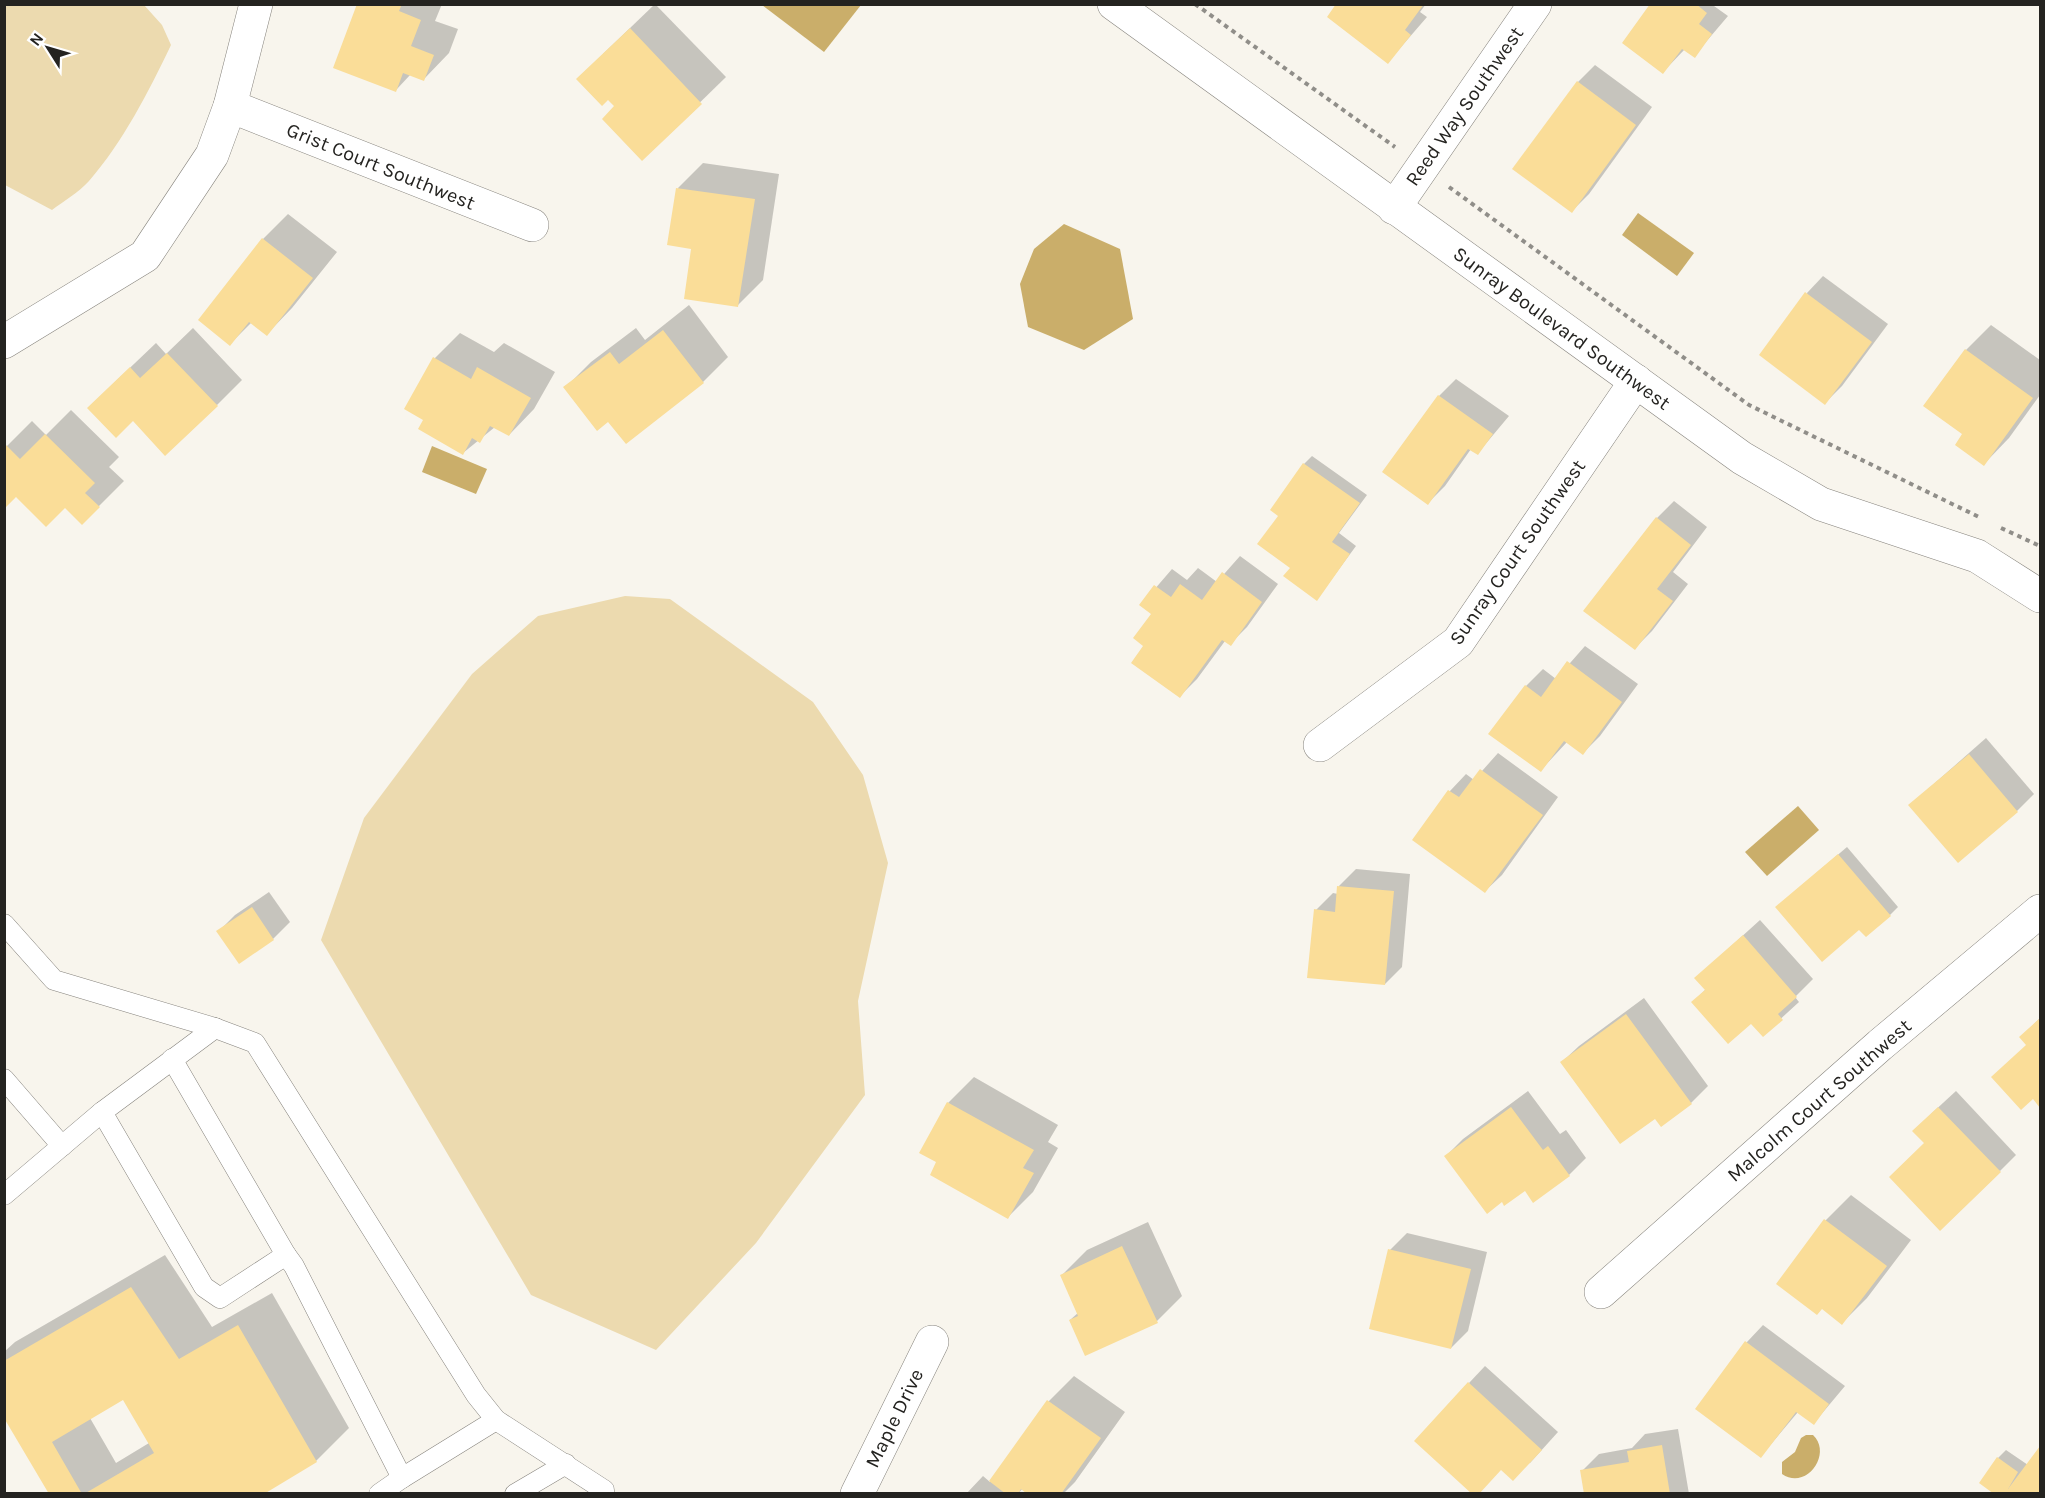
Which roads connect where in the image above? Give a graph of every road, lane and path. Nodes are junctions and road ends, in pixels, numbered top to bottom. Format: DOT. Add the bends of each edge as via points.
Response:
graph roads {
  1 [pos="256,4"];
  2 [pos="1114,4"];
  3 [pos="1195,4"];
  4 [pos="1535,4"];
  5 [pos="230,106"];
  6 [pos="1422,166"];
  7 [pos="1394,208"];
  8 [pos="532,225"];
  9 [pos="4,342"];
  10 [pos="1636,381"];
  11 [pos="1987,521"];
  12 [pos="1998,526"];
  13 [pos="2040,546"];
  14 [pos="2040,596"];
  15 [pos="1320,745"];
  16 [pos="2040,911"];
  17 [pos="4,924"];
  18 [pos="215,1028"];
  19 [pos="172,1059"];
  20 [pos="4,1079"];
  21 [pos="102,1112"];
  22 [pos="62,1146"];
  23 [pos="4,1195"];
  24 [pos="286,1255"];
  25 [pos="1601,1292"];
  26 [pos="932,1342"];
  27 [pos="496,1420"];
  28 [pos="566,1464"];
  29 [pos="402,1478"];
  30 [pos="379,1494"];
  31 [pos="515,1494"];
  32 [pos="604,1494"];
  33 [pos="857,1494"];
  1 -- 5 [label="street"];
  2 -- 7 [label="street, Sunray Boulevard Southwest"];
  3 -- 6 [label="path"];
  4 -- 6 [label="street, Reed Way Southwest"];
  5 -- 8 [label="street, Grist Court Southwest"];
  5 -- 9 [label="street" via="212,155 145,256"];
  6 -- 7 [label="street, Reed Way Southwest"];
  6 -- 11 [label="path" via="1749,405"];
  7 -- 10 [label="street, Sunray Boulevard Southwest"];
  10 -- 14 [label="street, Sunray Boulevard Southwest" via="1742,458 1821,504 1977,556"];
  10 -- 15 [label="street, Sunray Court Southwest" via="1458,642"];
  12 -- 13 [label="path"];
  16 -- 25 [label="street, Malcolm Court Southwest" via="1880,1045"];
  17 -- 18 [label="lane" via="54,980"];
  18 -- 19 [label="lane"];
  18 -- 27 [label="lane" via="255,1043 476,1395"];
  19 -- 21 [label="lane"];
  19 -- 24 [label="lane"];
  20 -- 22 [label="lane"];
  21 -- 22 [label="lane"];
  21 -- 24 [label="lane" via="204,1287 220,1298"];
  22 -- 23 [label="lane"];
  24 -- 29 [label="lane"];
  26 -- 33 [label="street, Maple Drive"];
  27 -- 28 [label="lane"];
  27 -- 29 [label="lane"];
  28 -- 31 [label="lane"];
  28 -- 32 [label="lane" via="604,1490"];
  29 -- 30 [label="lane"];
}
